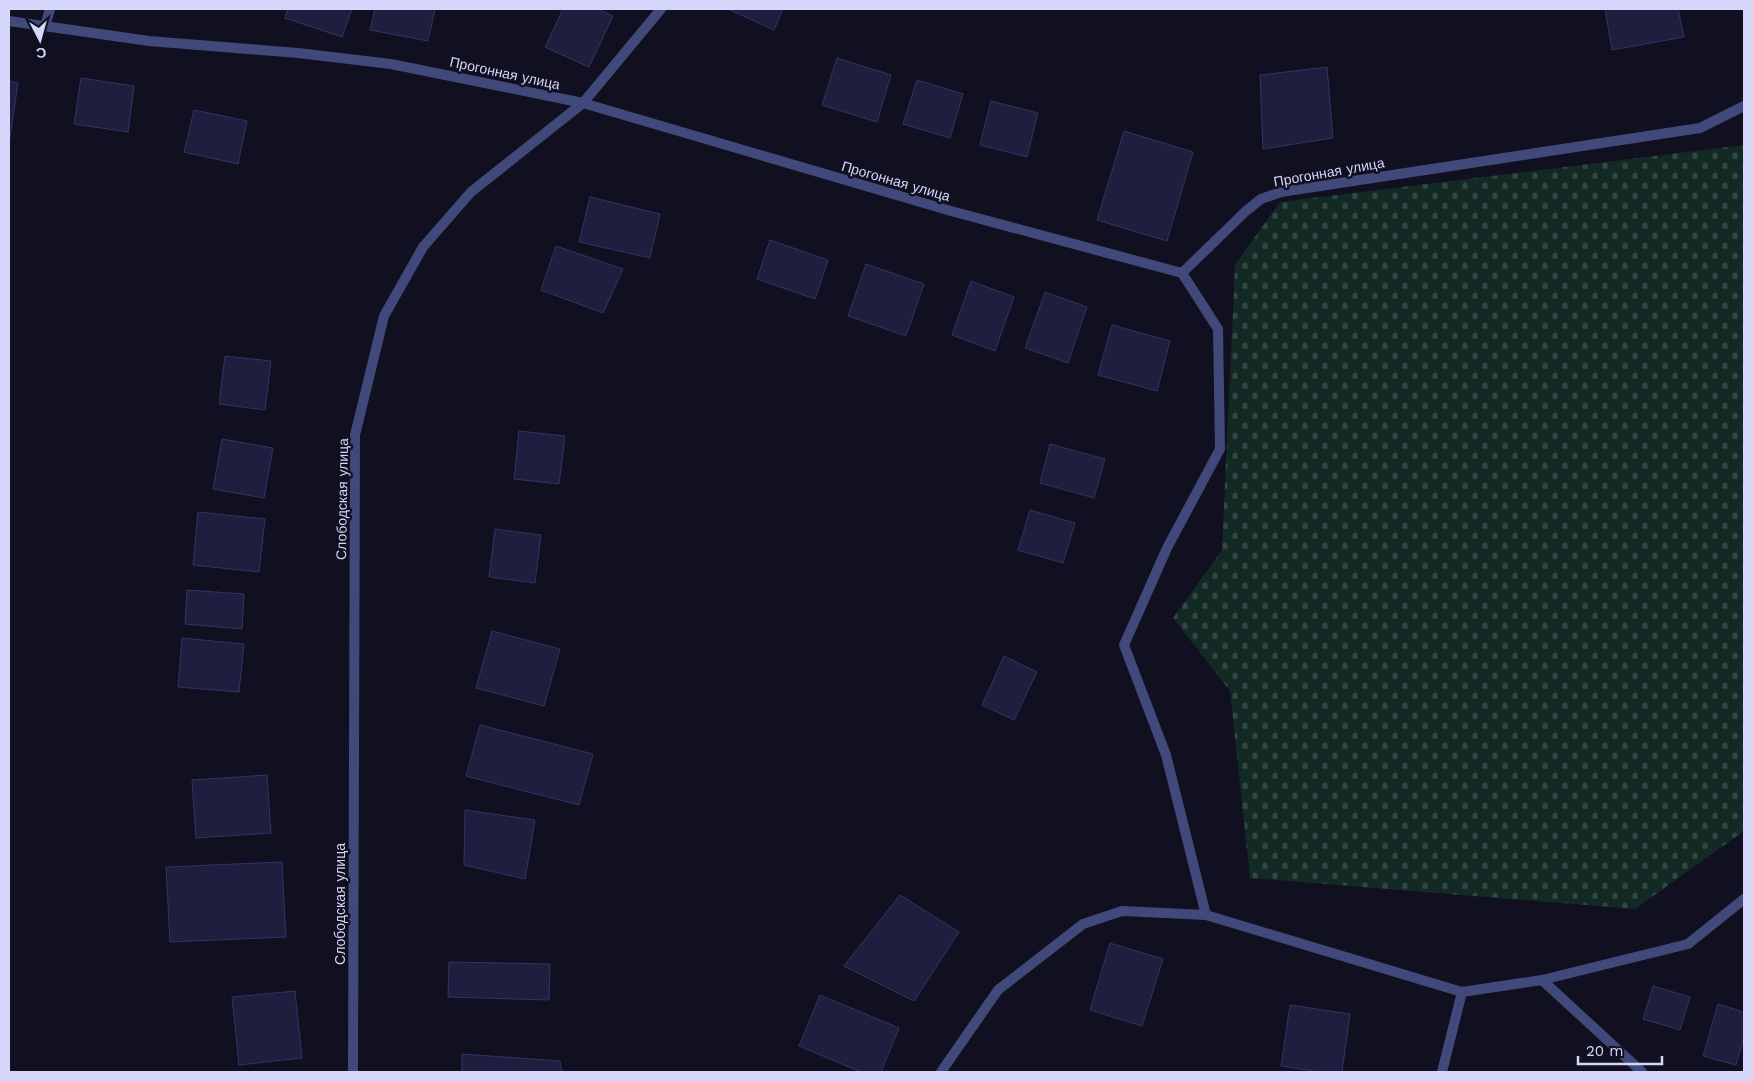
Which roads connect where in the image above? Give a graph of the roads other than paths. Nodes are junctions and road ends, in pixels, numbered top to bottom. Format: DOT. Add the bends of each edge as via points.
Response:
graph roads {
  1 [pos="50,9"];
  2 [pos="661,9"];
  3 [pos="9,21"];
  4 [pos="45,26"];
  5 [pos="583,103"];
  6 [pos="1744,106"];
  7 [pos="1182,273"];
  8 [pos="1744,899"];
  9 [pos="1206,915"];
  10 [pos="1542,980"];
  11 [pos="1462,992"];
  12 [pos="353,1072"];
  13 [pos="941,1072"];
  14 [pos="1442,1072"];
  15 [pos="1642,1072"];
  1 -- 4 [label="street"];
  2 -- 5 [label="street, Слободская улица"];
  3 -- 4 [label="street, Прогонная улица"];
  4 -- 5 [label="street, Прогонная улица" via="149,41 391,64"];
  5 -- 7 [label="street, Прогонная улица" via="951,211"];
  5 -- 12 [label="street, Слободская улица" via="471,192 423,247 384,316 355,435"];
  6 -- 7 [label="street, Прогонная улица" via="1700,128 1281,192 1261,200 1246,211"];
  7 -- 9 [label="street" via="1218,330 1220,448 1167,548 1124,645 1166,755"];
  8 -- 10 [label="street" via="1688,944"];
  9 -- 11 [label="street"];
  9 -- 13 [label="street" via="1122,911 1083,924 998,990"];
  10 -- 11 [label="street"];
  10 -- 15 [label="street"];
  11 -- 14 [label="street"];
}
